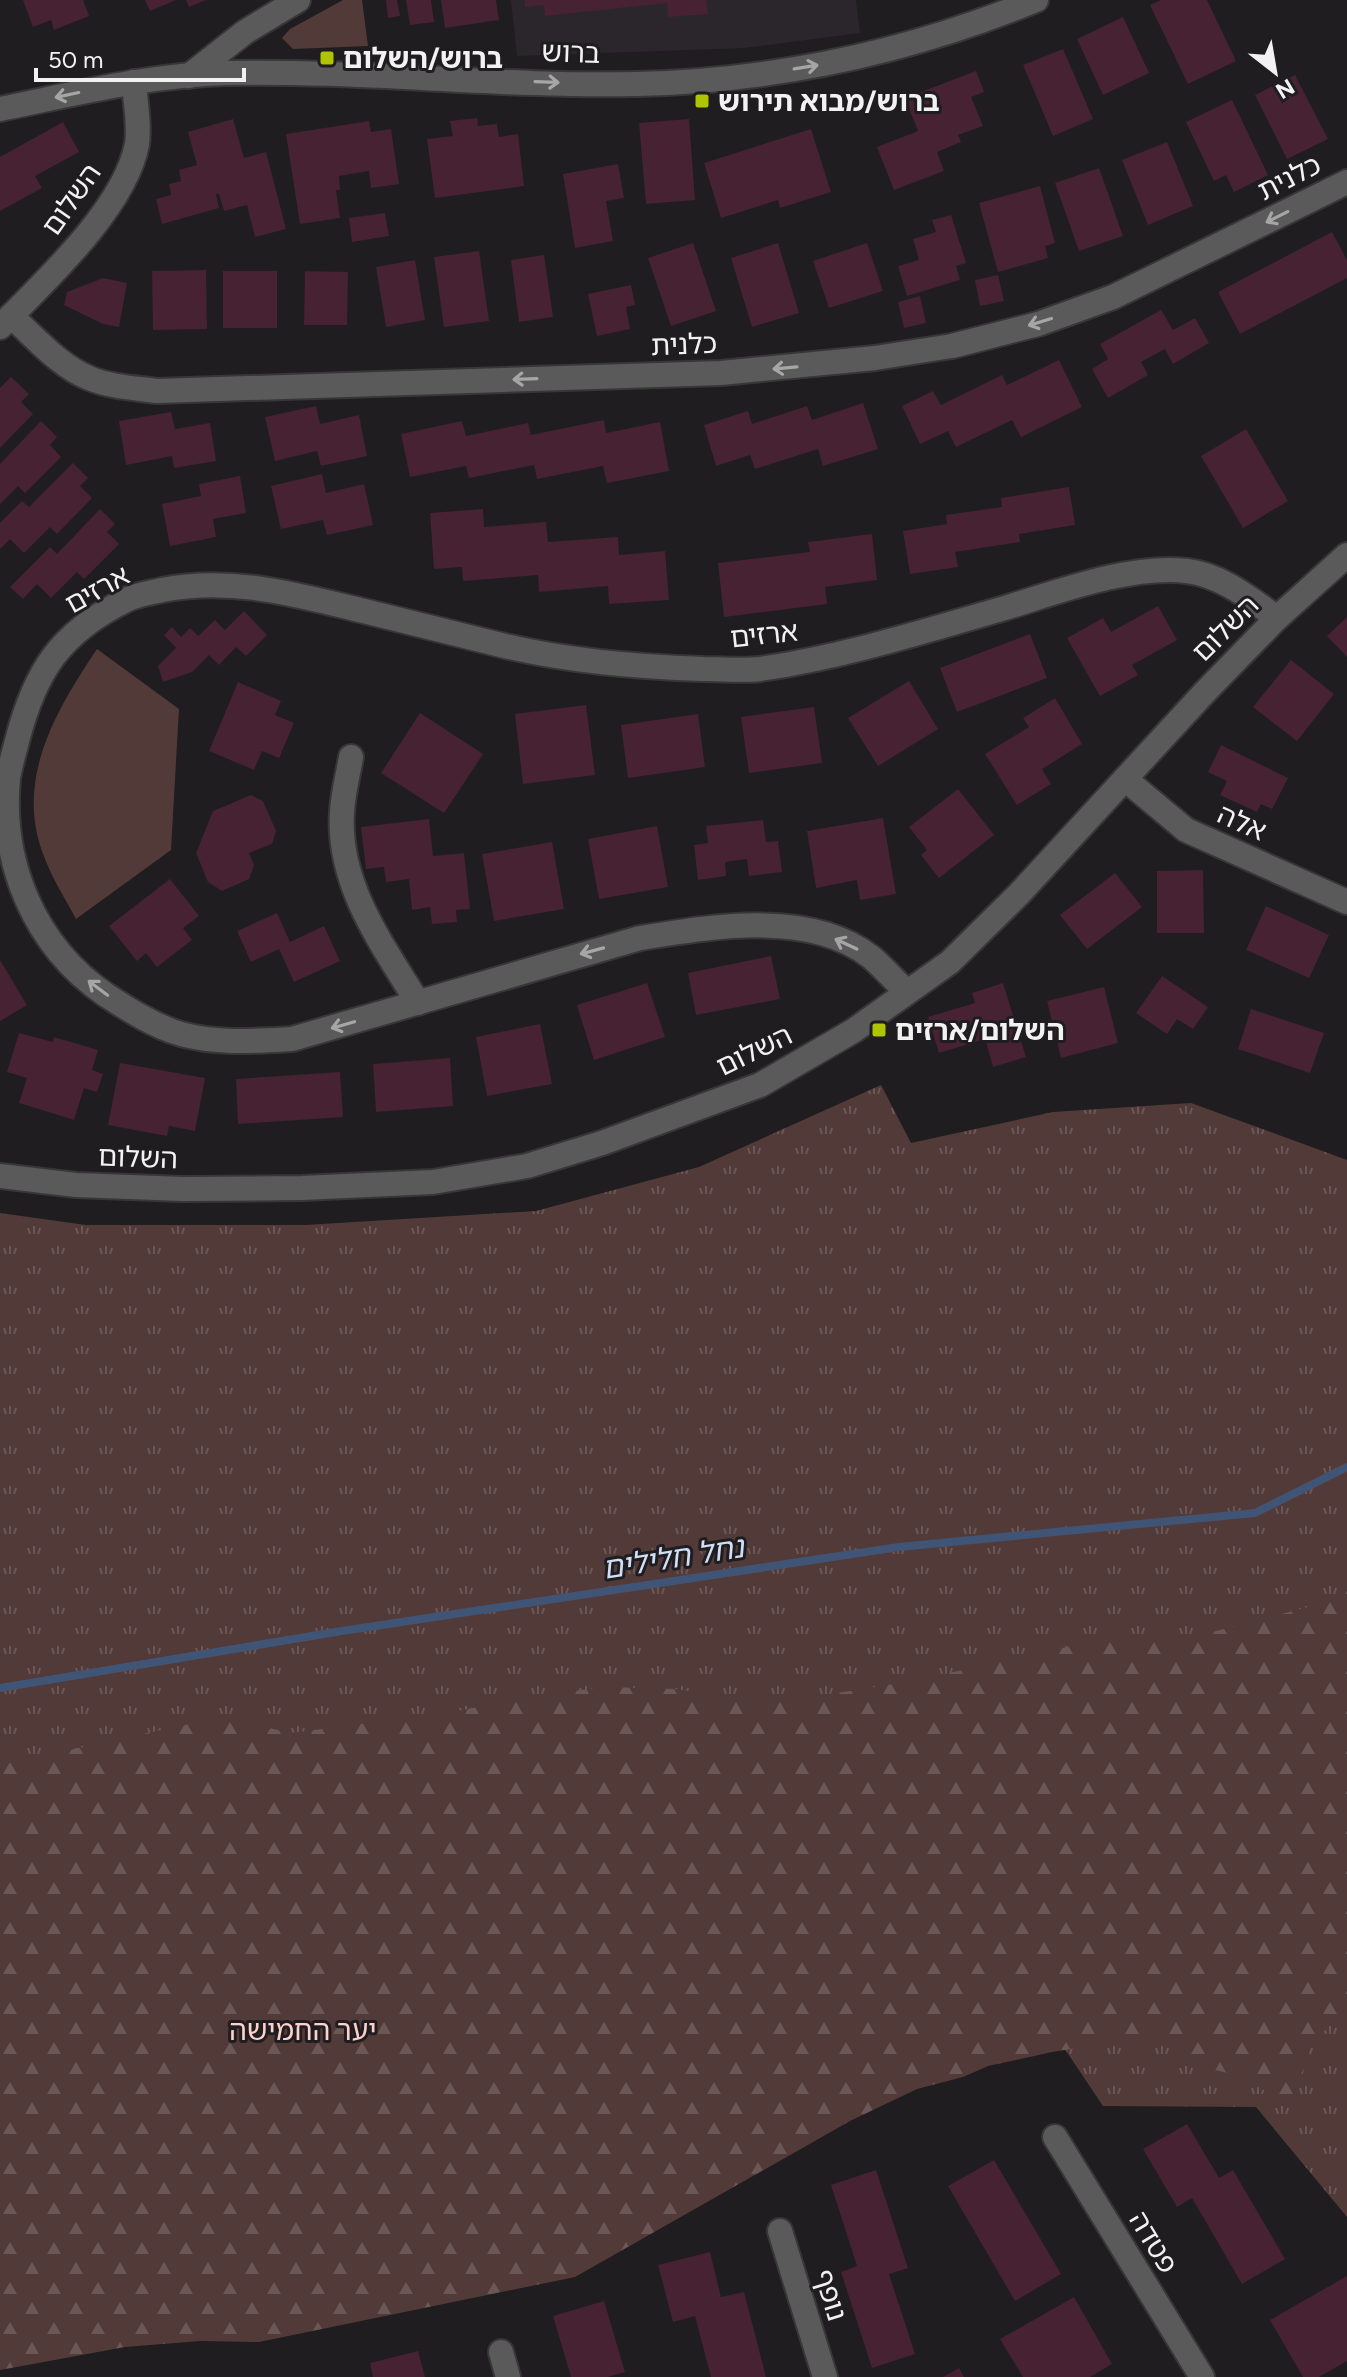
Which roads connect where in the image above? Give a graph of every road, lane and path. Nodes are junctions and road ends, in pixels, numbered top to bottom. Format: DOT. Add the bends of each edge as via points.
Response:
graph roads {
  1 [pos="298,0"];
  2 [pos="1036,0"];
  3 [pos="189,76"];
  4 [pos="134,82"];
  5 [pos="0,109"];
  6 [pos="1347,182"];
  7 [pos="6,321"];
  8 [pos="1347,555"];
  9 [pos="1277,618"];
  10 [pos="351,757"];
  11 [pos="1125,779"];
  12 [pos="1347,902"];
  13 [pos="907,992"];
  14 [pos="418,1003"];
  15 [pos="0,1176"];
  16 [pos="1055,2137"];
  17 [pos="780,2231"];
  18 [pos="501,2352"];
  19 [pos="508,2377"];
  20 [pos="825,2377"];
  21 [pos="1202,2377"];
  1 -- 3 [label="street" via="245,32"];
  3 -- 2 [label="street, ברוש, one-way" via="637,84 737,77 892,50"];
  3 -- 4 [label="street, ברוש"];
  4 -- 5 [label="street, ברוש, one-way"];
  4 -- 7 [label="street, השלום" via="137,143 124,178 86,238"];
  6 -- 7 [label="street, כלנית, one-way" via="1113,297 1038,324 952,346 793,367 157,391 88,378"];
  8 -- 9 [label="street, השלום"];
  9 -- 11 [label="street, השלום"];
  14 -- 9 [label="street, ארזים, one-way" via="292,1039 238,1042 180,1034 135,1014 92,985 32,918 14,875 7,827 8,779 22,724 37,681 56,650 89,620 132,597 229,584 282,591 529,651 669,668 755,670 824,657 1148,570 1189,571 1229,584"];
  10 -- 14 [label="street" via="342,812 344,854 360,907"];
  11 -- 12 [label="street, אלה" via="1186,830"];
  11 -- 13 [label="street, השלום" via="950,962"];
  13 -- 14 [label="street, ארזים, one-way" via="870,956 843,941 811,931 739,925 640,938"];
  13 -- 15 [label="street, השלום" via="853,1031 760,1085 527,1166 433,1182 302,1188 76,1185"];
  16 -- 21 [label="street, פטדה"];
  17 -- 20 [label="street, נופף"];
  18 -- 19 [label="street"];
}
